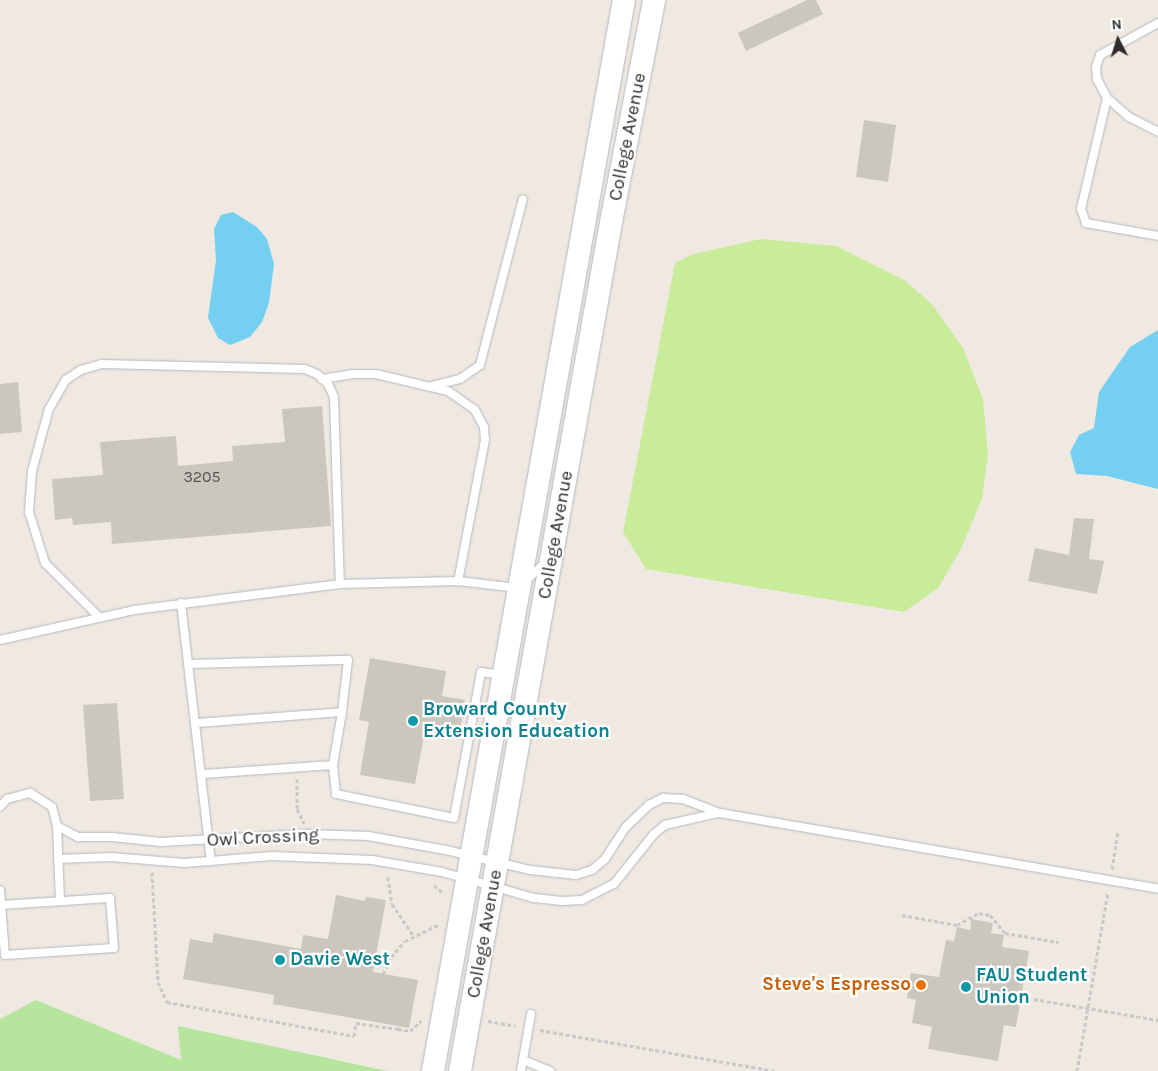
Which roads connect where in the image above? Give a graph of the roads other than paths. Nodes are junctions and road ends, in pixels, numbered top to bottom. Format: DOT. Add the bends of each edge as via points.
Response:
graph roads {
  1 [pos="624,0"];
  2 [pos="654,0"];
  3 [pos="1158,23"];
  4 [pos="1107,98"];
  5 [pos="1158,132"];
  6 [pos="523,199"];
  7 [pos="1158,236"];
  8 [pos="322,379"];
  9 [pos="430,386"];
  10 [pos="555,542"];
  11 [pos="458,582"];
  12 [pos="340,584"];
  13 [pos="518,588"];
  14 [pos="181,603"];
  15 [pos="99,617"];
  16 [pos="0,640"];
  17 [pos="190,664"];
  18 [pos="504,675"];
  19 [pos="342,712"];
  20 [pos="197,723"];
  21 [pos="333,765"];
  22 [pos="202,774"];
  23 [pos="0,807"];
  24 [pos="720,813"];
  25 [pos="57,826"];
  26 [pos="209,841"];
  27 [pos="471,856"];
  28 [pos="58,859"];
  29 [pos="211,861"];
  30 [pos="498,862"];
  31 [pos="467,879"];
  32 [pos="493,887"];
  33 [pos="1158,889"];
  34 [pos="0,890"];
  35 [pos="60,901"];
  36 [pos="1,905"];
  37 [pos="532,1014"];
  38 [pos="523,1060"];
  39 [pos="433,1071"];
  40 [pos="460,1071"];
  41 [pos="521,1071"];
  42 [pos="550,1071"];
  1 -- 13 [label="street, College Avenue"];
  2 -- 10 [label="street, College Avenue"];
  3 -- 4 [label="lane" via="1100,55 1097,78"];
  4 -- 5 [label="lane" via="1129,117"];
  4 -- 7 [label="lane" via="1082,209 1086,223"];
  6 -- 9 [label="lane" via="480,365 460,380"];
  8 -- 9 [label="lane" via="376,374"];
  8 -- 12 [label="lane" via="334,397"];
  8 -- 15 [label="lane" via="305,369 102,364 81,370 66,380 49,409 32,471 29,512 45,563"];
  9 -- 11 [label="lane" via="466,401 484,427 485,440"];
  10 -- 13 [label="lane" via="545,563"];
  10 -- 30 [label="street, College Avenue"];
  11 -- 12 [label="lane"];
  11 -- 13 [label="lane"];
  12 -- 14 [label="lane"];
  13 -- 18 [label="street, College Avenue"];
  14 -- 15 [label="lane"];
  14 -- 17 [label="lane"];
  15 -- 16 [label="lane"];
  17 -- 19 [label="lane" via="348,660"];
  17 -- 20 [label="lane"];
  18 -- 21 [label="lane" via="481,672 454,818 336,794"];
  18 -- 27 [label="street, College Avenue"];
  19 -- 20 [label="lane"];
  19 -- 21 [label="lane"];
  20 -- 22 [label="lane"];
  21 -- 22 [label="lane"];
  22 -- 26 [label="lane"];
  23 -- 25 [label="lane" via="7,798 30,793 52,807"];
  24 -- 30 [label="lane, Owl Crossing" via="683,799 663,798 637,814 605,859 592,870 576,875 557,875"];
  24 -- 32 [label="lane, Owl Crossing" via="665,825 614,884 582,900 534,898"];
  24 -- 33 [label="lane"];
  25 -- 26 [label="lane, Owl Crossing" via="78,837"];
  25 -- 28 [label="lane"];
  26 -- 27 [label="lane, Owl Crossing" via="336,834 368,836"];
  26 -- 29 [label="lane"];
  27 -- 30 [label="lane, Owl Crossing"];
  27 -- 31 [label="street, College Avenue"];
  28 -- 29 [label="lane, Owl Crossing" via="130,859 166,863"];
  28 -- 35 [label="lane"];
  29 -- 31 [label="lane, Owl Crossing" via="272,856 336,857 404,865"];
  30 -- 32 [label="street, College Avenue"];
  31 -- 32 [label="lane, Owl Crossing"];
  31 -- 39 [label="street, College Avenue"];
  32 -- 40 [label="street, College Avenue"];
  34 -- 36 [label="lane"];
  35 -- 36 [label="lane"];
  35 -- 36 [label="lane" via="110,898 114,948 5,955"];
  37 -- 38 [label="lane"];
  38 -- 41 [label="lane"];
  38 -- 42 [label="lane"];
}
